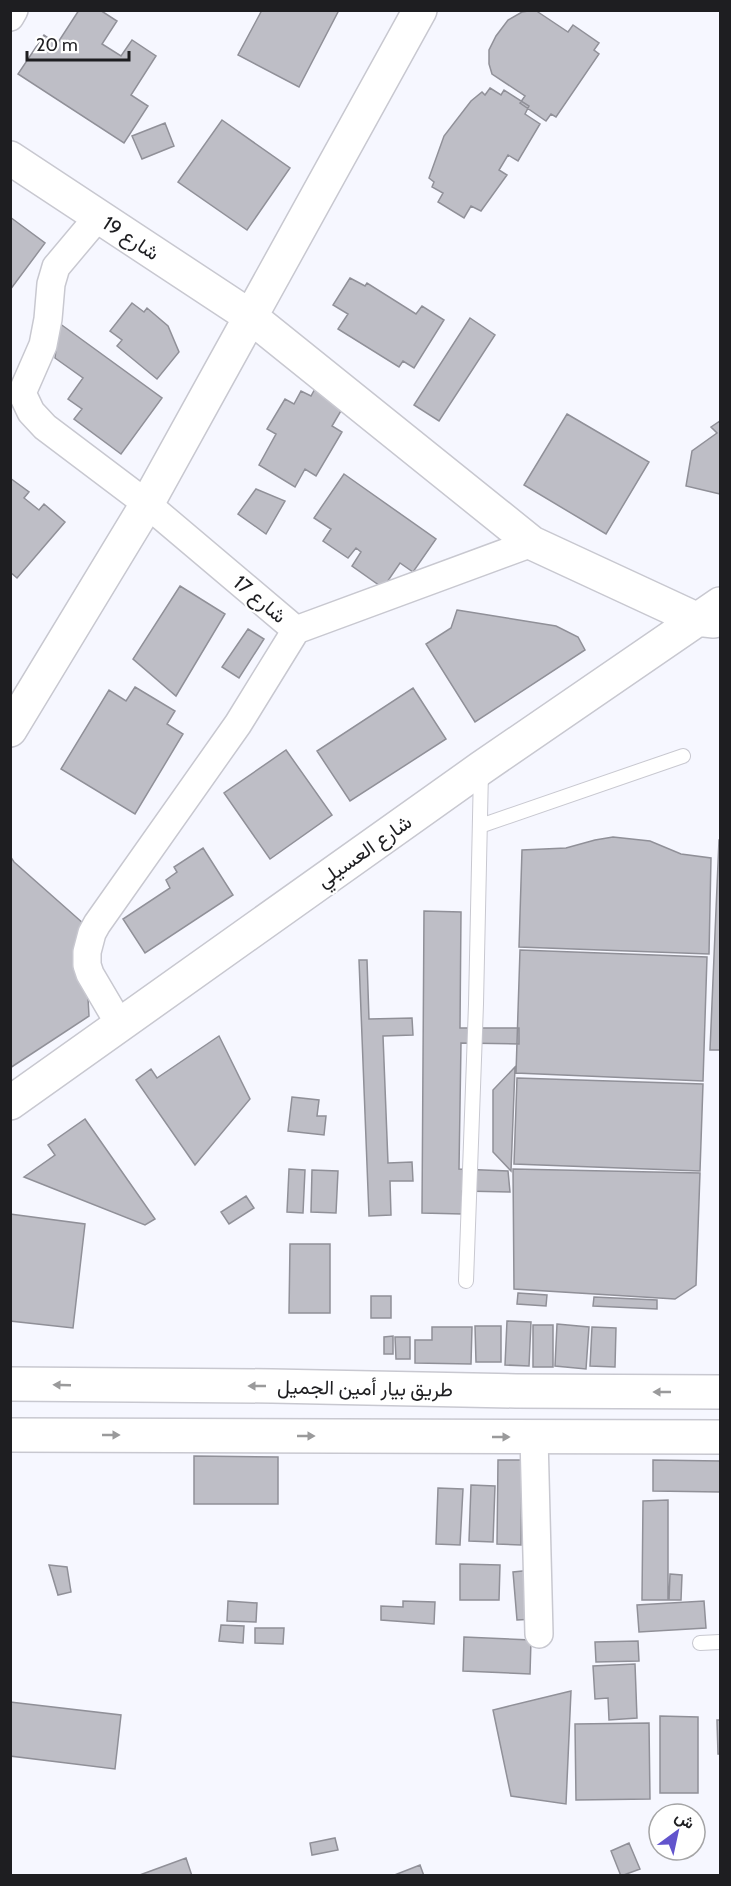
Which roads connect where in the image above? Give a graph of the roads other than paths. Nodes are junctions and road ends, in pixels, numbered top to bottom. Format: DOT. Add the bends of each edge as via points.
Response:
graph roads {
  1 [pos="14,10"];
  2 [pos="420,10"];
  3 [pos="10,17"];
  4 [pos="10,159"];
  5 [pos="98,217"];
  6 [pos="251,317"];
  7 [pos="147,504"];
  8 [pos="532,543"];
  9 [pos="712,615"];
  10 [pos="296,630"];
  11 [pos="10,730"];
  12 [pos="683,756"];
  13 [pos="481,768"];
  14 [pos="480,826"];
  15 [pos="120,1025"];
  16 [pos="10,1103"];
  17 [pos="466,1281"];
  18 [pos="10,1384"];
  19 [pos="720,1392"];
  20 [pos="10,1435"];
  21 [pos="534,1437"];
  22 [pos="720,1437"];
  23 [pos="539,1634"];
  24 [pos="700,1642"];
  25 [pos="720,1642"];
  1 -- 3 [label="street"];
  2 -- 6 [label="street"];
  4 -- 5 [label="street, شارع 19"];
  5 -- 6 [label="street, شارع 19"];
  5 -- 7 [label="street, شارع 17" via="56,267 43,345 22,393 31,412 45,427"];
  6 -- 7 [label="street"];
  6 -- 8 [label="street, شارع 19"];
  7 -- 10 [label="street, شارع 17"];
  7 -- 11 [label="street"];
  8 -- 9 [label="street, شارع 19"];
  8 -- 10 [label="street"];
  9 -- 13 [label="street, شارع العسيلي"];
  10 -- 15 [label="street, شارع 17" via="238,724 92,933 87,965"];
  12 -- 14 [label="lane"];
  13 -- 14 [label="lane"];
  13 -- 15 [label="street, شارع العسيلي"];
  14 -- 17 [label="lane"];
  15 -- 16 [label="street, شارع العسيلي"];
  19 -- 18 [label="street, طريق بيار أمين الجميل, one-way"];
  20 -- 21 [label="street, one-way"];
  21 -- 22 [label="street"];
  21 -- 23 [label="street"];
  24 -- 25 [label="lane"];
}
